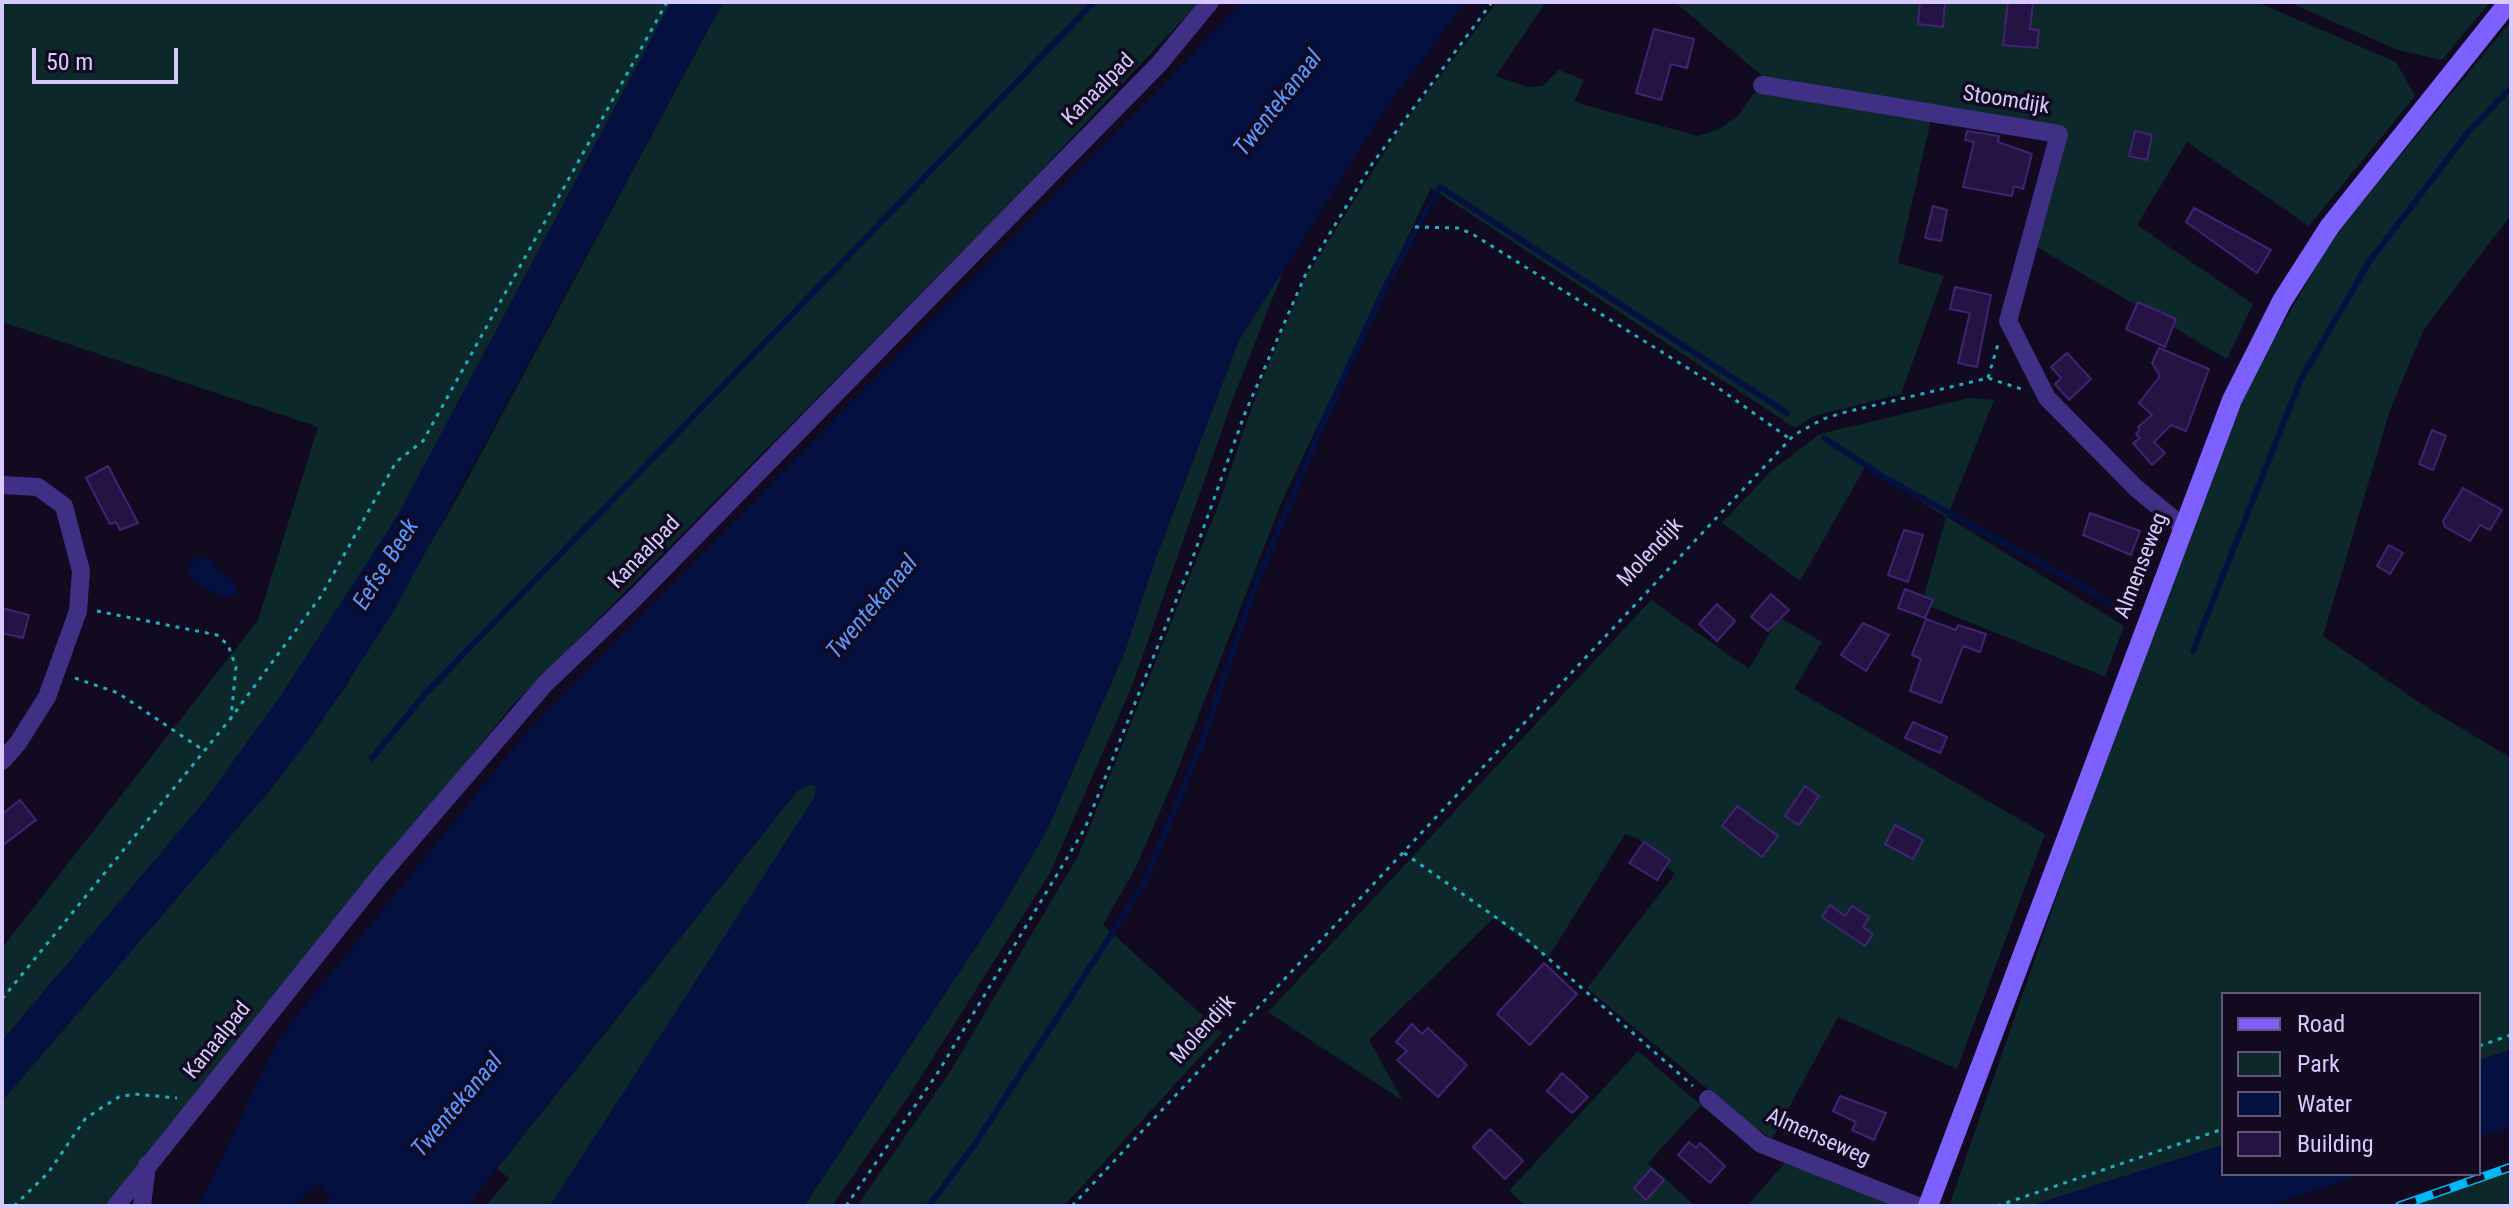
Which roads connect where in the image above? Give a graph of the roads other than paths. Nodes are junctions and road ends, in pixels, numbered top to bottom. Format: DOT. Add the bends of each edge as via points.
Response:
graph roads {
  1 [pos="1210,2"];
  2 [pos="2509,2"];
  3 [pos="1762,85"];
  4 [pos="2,485"];
  5 [pos="2183,527"];
  6 [pos="2,761"];
  7 [pos="1708,1099"];
  8 [pos="147,1165"];
  9 [pos="116,1206"];
  10 [pos="142,1206"];
  11 [pos="1918,1206"];
  12 [pos="1928,1206"];
  1 -- 8 [label="street, Kanaalpad" via="1159,64 545,684 461,778"];
  2 -- 5 [label="main road, Almenseweg" via="2368,176 2306,262 2232,400"];
  3 -- 5 [label="street, Stoomdijk" via="2059,134 2008,321 2047,398 2136,488"];
  4 -- 6 [label="street" via="38,487 64,506 80,561 78,604 55,674 36,715"];
  5 -- 12 [label="main road, Almenseweg"];
  7 -- 11 [label="street, Almenseweg" via="1761,1144"];
  8 -- 9 [label="street, Kanaalpad"];
  8 -- 10 [label="street"];
}
